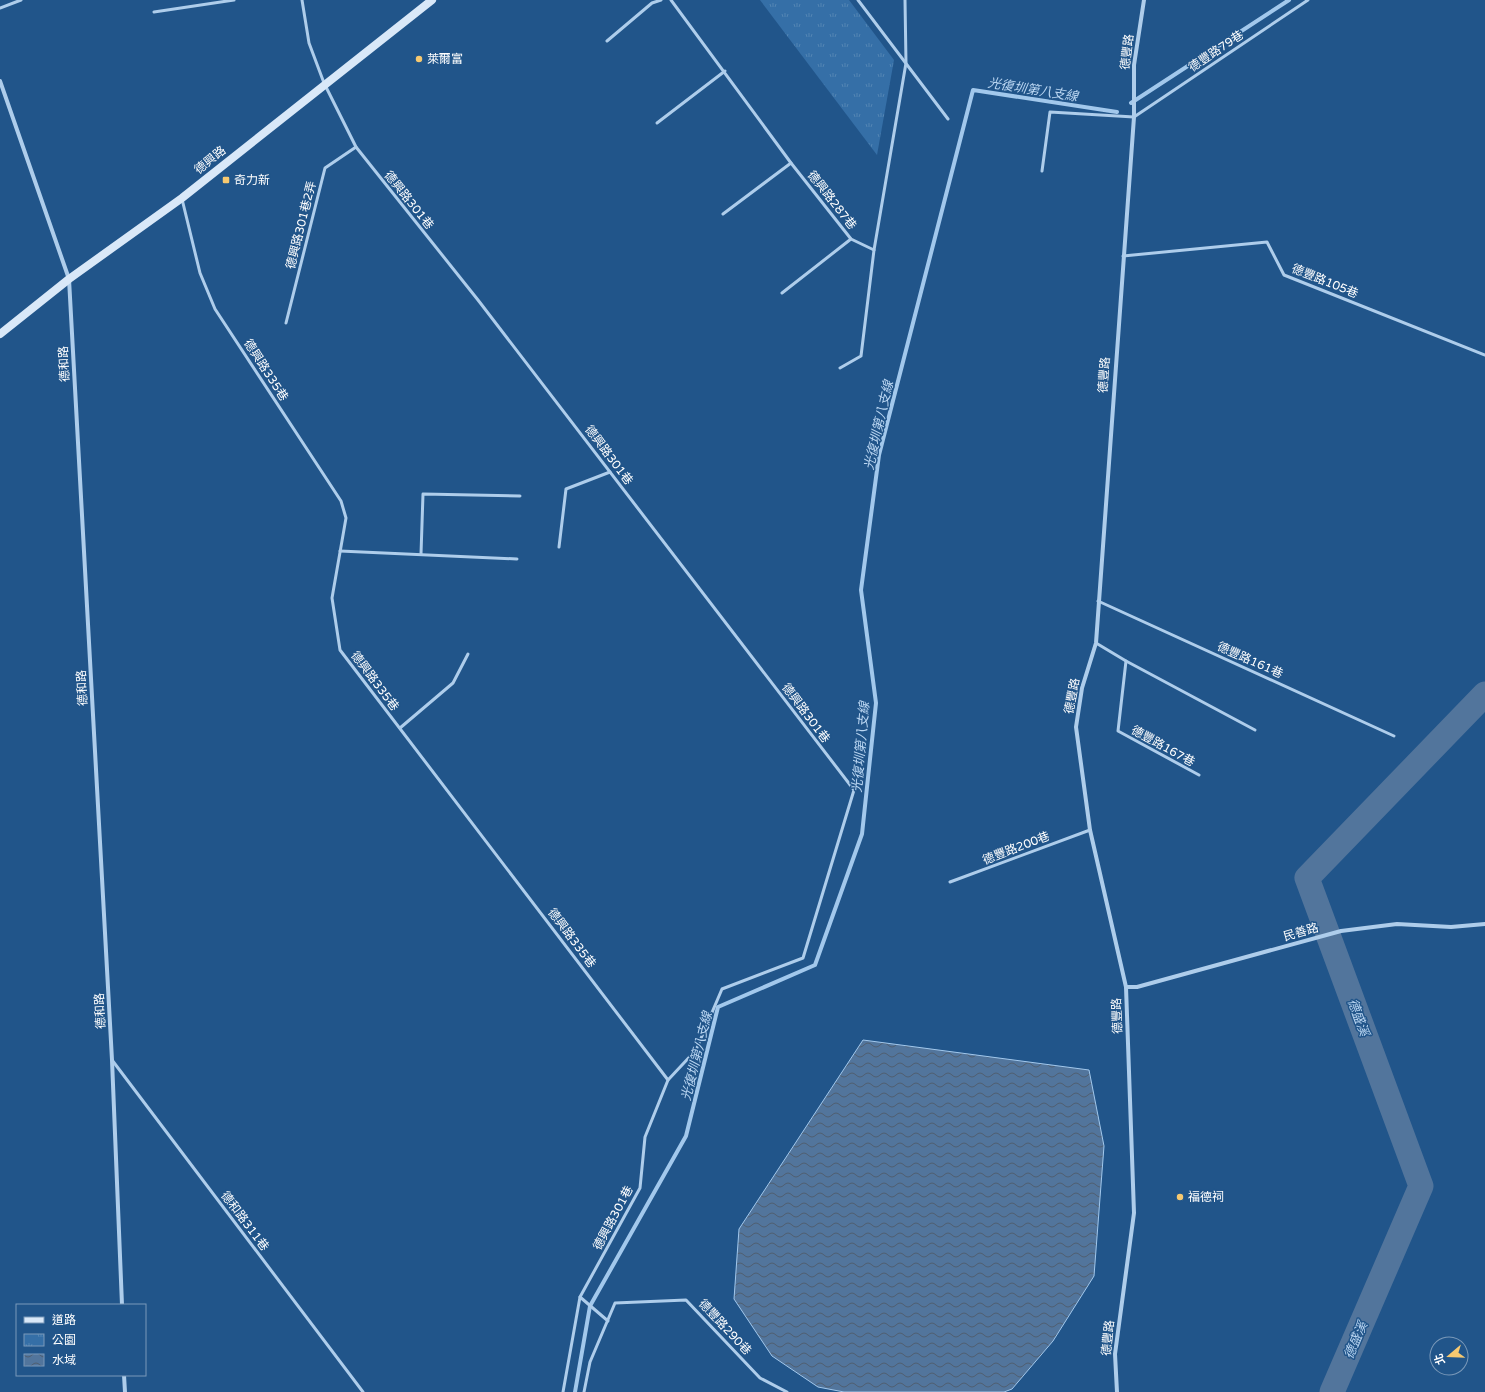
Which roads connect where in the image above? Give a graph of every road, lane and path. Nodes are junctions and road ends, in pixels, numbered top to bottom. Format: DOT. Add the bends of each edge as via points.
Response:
graph roads {
  1 [pos="21,0"];
  2 [pos="234,0"];
  3 [pos="302,0"];
  4 [pos="432,0"];
  5 [pos="661,0"];
  6 [pos="671,0"];
  7 [pos="858,0"];
  8 [pos="905,0"];
  9 [pos="1144,0"];
  10 [pos="1308,0"];
  11 [pos="0,8"];
  12 [pos="154,12"];
  13 [pos="607,41"];
  14 [pos="906,63"];
  15 [pos="725,71"];
  16 [pos="0,81"];
  17 [pos="324,83"];
  18 [pos="1,89"];
  19 [pos="1134,117"];
  20 [pos="948,119"];
  21 [pos="657,123"];
  22 [pos="356,147"];
  23 [pos="791,163"];
  24 [pos="1042,171"];
  25 [pos="182,198"];
  26 [pos="723,214"];
  27 [pos="851,238"];
  28 [pos="874,250"];
  29 [pos="1122,256"];
  30 [pos="69,279"];
  31 [pos="782,293"];
  32 [pos="286,323"];
  33 [pos="0,334"];
  34 [pos="1485,354"];
  35 [pos="840,368"];
  36 [pos="610,472"];
  37 [pos="520,496"];
  38 [pos="559,547"];
  39 [pos="340,551"];
  40 [pos="421,554"];
  41 [pos="517,559"];
  42 [pos="1098,601"];
  43 [pos="1096,643"];
  44 [pos="468,654"];
  45 [pos="1126,661"];
  46 [pos="400,728"];
  47 [pos="1255,730"];
  48 [pos="1394,736"];
  49 [pos="1199,775"];
  50 [pos="1090,830"];
  51 [pos="950,882"];
  52 [pos="1485,924"];
  53 [pos="1126,988"];
  54 [pos="112,1060"];
  55 [pos="668,1080"];
  56 [pos="580,1297"];
  57 [pos="122,1304"];
  58 [pos="608,1321"];
  59 [pos="124,1376"];
  60 [pos="125,1392"];
  61 [pos="363,1392"];
  62 [pos="563,1392"];
  63 [pos="584,1392"];
  64 [pos="787,1392"];
  65 [pos="1117,1392"];
  1 -- 11 [label="lane"];
  2 -- 12 [label="lane"];
  3 -- 17 [label="lane, 德興路301巷" via="309,43"];
  4 -- 17 [label="main road, 德興路"];
  5 -- 13 [label="lane" via="652,3"];
  6 -- 15 [label="lane, 德興路287巷"];
  7 -- 14 [label="lane"];
  8 -- 14 [label="lane"];
  9 -- 19 [label="street, 德豐路" via="1134,65"];
  10 -- 19 [label="lane, 德豐路79巷"];
  14 -- 20 [label="lane"];
  14 -- 28 [label="lane"];
  15 -- 21 [label="lane"];
  15 -- 23 [label="lane, 德興路287巷"];
  16 -- 18 [label="street, 德和路"];
  17 -- 22 [label="lane, 德興路301巷"];
  17 -- 25 [label="main road, 德興路"];
  18 -- 30 [label="street, 德和路"];
  19 -- 24 [label="lane" via="1050,112"];
  19 -- 29 [label="street, 德豐路"];
  22 -- 32 [label="lane, 德興路301巷2弄" via="325,168"];
  22 -- 36 [label="lane, 德興路301巷"];
  23 -- 26 [label="lane"];
  23 -- 27 [label="lane, 德興路287巷"];
  25 -- 30 [label="main road, 德興路"];
  25 -- 39 [label="lane, 德興路335巷" via="200,273 215,309 341,501 346,518"];
  27 -- 28 [label="lane, 德興路287巷"];
  27 -- 31 [label="lane"];
  28 -- 35 [label="lane" via="861,356"];
  29 -- 34 [label="lane, 德豐路105巷" via="1267,242 1284,275"];
  29 -- 42 [label="street, 德豐路"];
  30 -- 33 [label="main road, 德興路"];
  30 -- 54 [label="street, 德和路"];
  36 -- 38 [label="lane" via="566,489"];
  36 -- 55 [label="lane, 德興路301巷" via="854,790 803,958 722,989 696,1050"];
  37 -- 40 [label="lane" via="423,494"];
  39 -- 40 [label="lane"];
  39 -- 46 [label="lane, 德興路335巷" via="332,598 340,650"];
  40 -- 41 [label="lane"];
  42 -- 43 [label="street, 德豐路"];
  42 -- 48 [label="lane, 德豐路161巷"];
  43 -- 45 [label="lane"];
  43 -- 50 [label="street, 德豐路" via="1082,688 1076,727"];
  44 -- 46 [label="lane" via="453,683"];
  45 -- 47 [label="lane"];
  45 -- 49 [label="lane, 德豐路167巷" via="1118,731"];
  46 -- 55 [label="lane, 德興路335巷"];
  50 -- 51 [label="lane, 德豐路200巷"];
  50 -- 53 [label="street, 德豐路"];
  52 -- 53 [label="street, 民善路" via="1451,927 1397,924 1341,931"];
  53 -- 65 [label="street, 德豐路" via="1134,1213 1115,1354"];
  54 -- 57 [label="street, 德和路"];
  54 -- 61 [label="lane, 德和路311巷"];
  55 -- 56 [label="lane, 德興路301巷" via="645,1137 640,1188"];
  56 -- 58 [label="lane"];
  56 -- 62 [label="lane, 德興路301巷"];
  58 -- 63 [label="lane, 德豐路290巷" via="590,1362"];
  58 -- 64 [label="lane, 德豐路290巷" via="615,1303 686,1300 760,1378"];
  59 -- 60 [label="street"];
}
